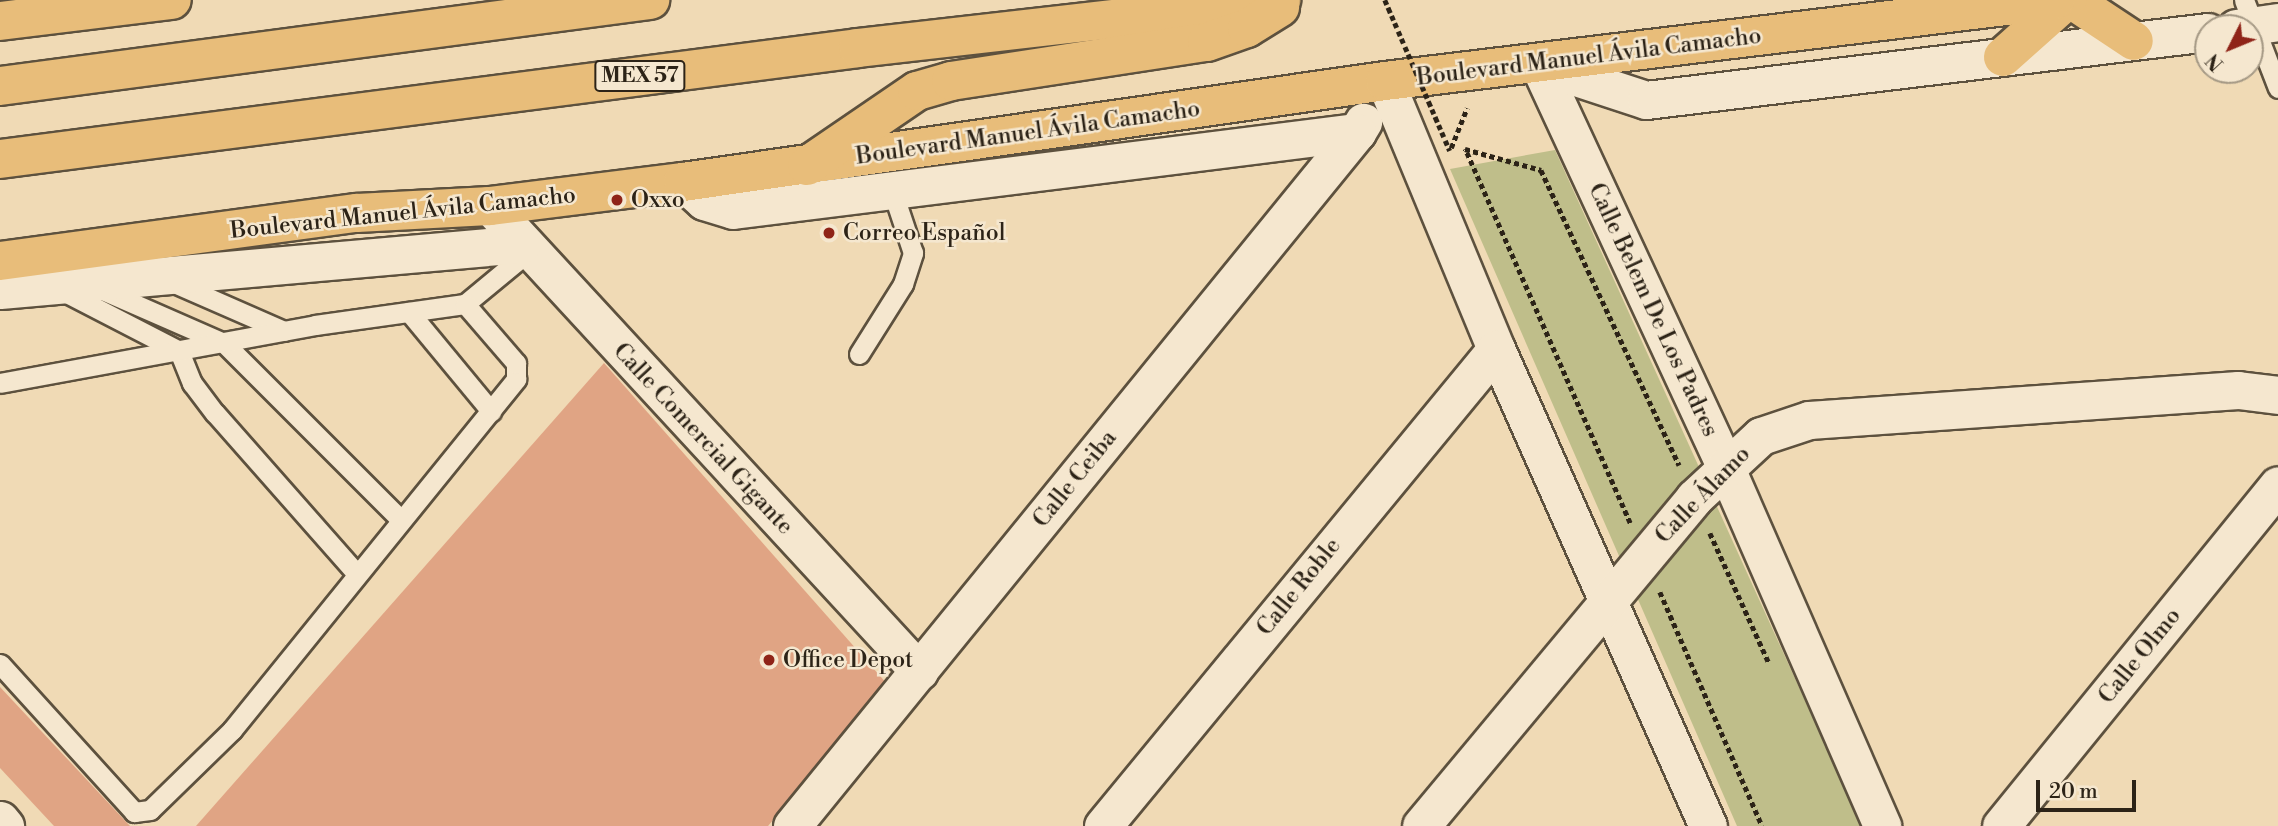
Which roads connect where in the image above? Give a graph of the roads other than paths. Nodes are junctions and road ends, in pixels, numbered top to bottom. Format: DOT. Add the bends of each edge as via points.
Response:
graph roads {
  1 [pos="172,0"];
  2 [pos="650,0"];
  3 [pos="1281,0"];
  4 [pos="1291,0"];
  5 [pos="2055,0"];
  6 [pos="2070,0"];
  7 [pos="0,21"];
  8 [pos="2194,34"];
  9 [pos="2134,41"];
  10 [pos="2264,51"];
  11 [pos="2003,57"];
  12 [pos="1539,65"];
  13 [pos="1385,81"];
  14 [pos="0,86"];
  15 [pos="2278,88"];
  16 [pos="1357,132"];
  17 [pos="0,159"];
  18 [pos="807,166"];
  19 [pos="683,182"];
  20 [pos="892,190"];
  21 [pos="490,205"];
  22 [pos="525,248"];
  23 [pos="0,261"];
  24 [pos="158,275"];
  25 [pos="65,282"];
  26 [pos="0,290"];
  27 [pos="465,304"];
  28 [pos="409,312"];
  29 [pos="284,331"];
  30 [pos="223,343"];
  31 [pos="1496,348"];
  32 [pos="179,351"];
  33 [pos="859,354"];
  34 [pos="0,383"];
  35 [pos="2278,395"];
  36 [pos="491,411"];
  37 [pos="1725,466"];
  38 [pos="2278,485"];
  39 [pos="401,520"];
  40 [pos="357,574"];
  41 [pos="1610,597"];
  42 [pos="0,664"];
  43 [pos="919,671"];
  44 [pos="0,820"];
  45 [pos="1703,823"];
  46 [pos="5,826"];
  47 [pos="792,826"];
  48 [pos="1103,826"];
  49 [pos="1421,826"];
  50 [pos="1882,826"];
  51 [pos="2001,826"];
  1 -- 7 [label="main road"];
  2 -- 14 [label="main road"];
  3 -- 17 [label="main road, MEX 57" via="858,48"];
  4 -- 18 [label="main road" via="1247,28 1207,42 951,81 917,91"];
  5 -- 12 [label="main road, Boulevard Manuel Ávila Camacho"];
  6 -- 9 [label="main road"];
  6 -- 11 [label="main road"];
  8 -- 9 [label="street"];
  9 -- 11 [label="street"];
  10 -- 15 [label="lane"];
  11 -- 12 [label="street" via="1646,100"];
  12 -- 13 [label="main road, Boulevard Manuel Ávila Camacho"];
  12 -- 37 [label="street, Calle Belem De Los Padres"];
  13 -- 16 [label="street, Calle Ceiba"];
  13 -- 18 [label="main road, Boulevard Manuel Ávila Camacho"];
  13 -- 31 [label="street"];
  16 -- 20 [label="street"];
  16 -- 43 [label="street, Calle Ceiba"];
  18 -- 19 [label="main road, Boulevard Manuel Ávila Camacho"];
  19 -- 20 [label="street" via="704,201 733,210"];
  19 -- 21 [label="main road, Boulevard Manuel Ávila Camacho"];
  20 -- 33 [label="lane" via="913,253"];
  21 -- 22 [label="street, Calle Comercial Gigante"];
  21 -- 23 [label="main road, Boulevard Manuel Ávila Camacho" via="357,213"];
  22 -- 24 [label="street, Boulevard Manuel Ávila Camacho"];
  22 -- 27 [label="lane"];
  22 -- 43 [label="street, Calle Comercial Gigante"];
  24 -- 25 [label="street, Boulevard Manuel Ávila Camacho"];
  24 -- 29 [label="lane"];
  25 -- 26 [label="street, Boulevard Manuel Ávila Camacho"];
  25 -- 30 [label="lane"];
  25 -- 32 [label="lane"];
  27 -- 28 [label="lane"];
  27 -- 36 [label="lane" via="516,363 516,379"];
  28 -- 29 [label="lane"];
  28 -- 36 [label="lane"];
  29 -- 30 [label="lane"];
  30 -- 32 [label="lane"];
  30 -- 39 [label="lane"];
  31 -- 41 [label="street"];
  31 -- 48 [label="street, Calle Roble"];
  32 -- 34 [label="lane"];
  32 -- 40 [label="lane" via="192,383 215,413"];
  35 -- 37 [label="street, Calle Álamo" via="2238,390 1809,420 1761,436"];
  36 -- 39 [label="lane"];
  37 -- 41 [label="street, Calle Álamo"];
  37 -- 50 [label="street, Calle Belem De Los Padres"];
  38 -- 51 [label="street, Calle Olmo"];
  39 -- 40 [label="lane"];
  40 -- 42 [label="lane" via="232,730 150,810 134,812"];
  41 -- 45 [label="street"];
  41 -- 49 [label="street, Calle Álamo"];
  43 -- 47 [label="street, Calle Ceiba"];
  44 -- 46 [label="street"];
}
